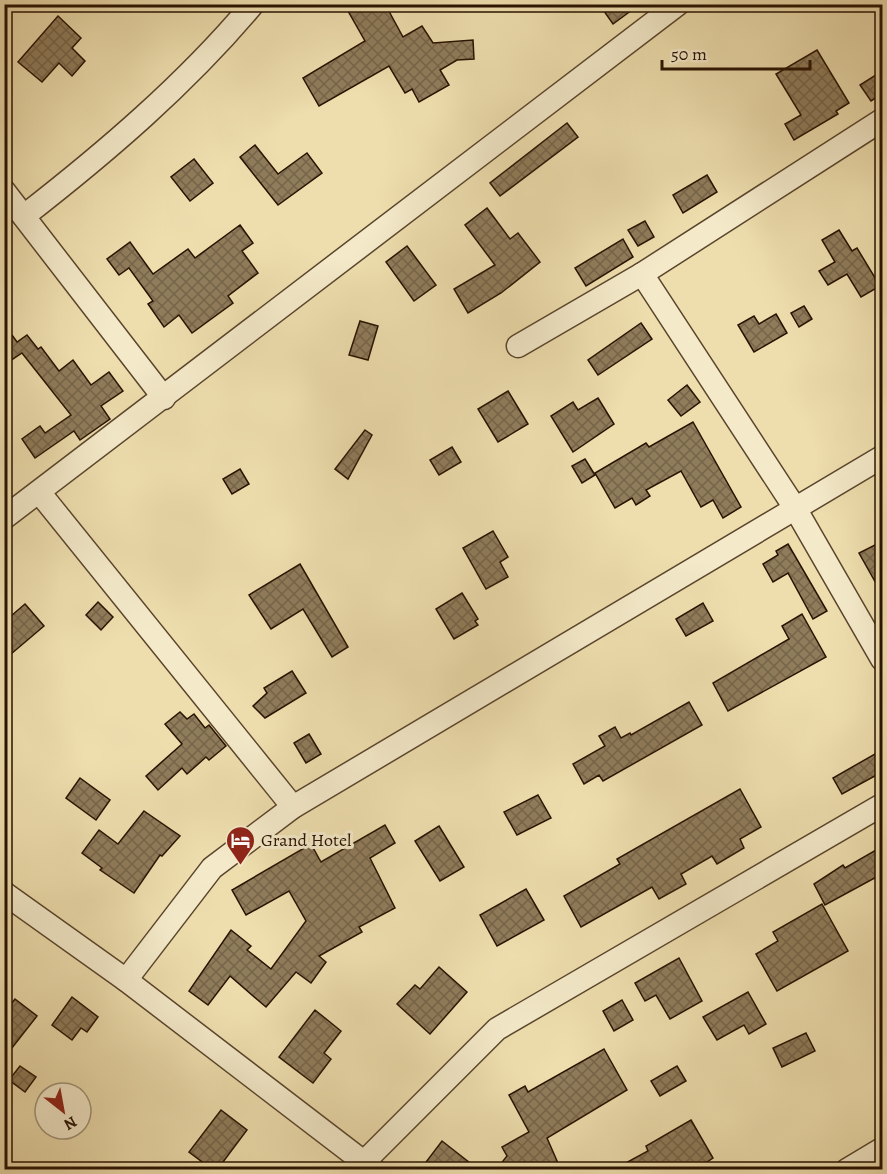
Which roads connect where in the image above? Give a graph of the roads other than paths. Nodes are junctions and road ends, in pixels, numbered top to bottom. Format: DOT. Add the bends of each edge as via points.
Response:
graph roads {
  1 [pos="253,4"];
  2 [pos="678,4"];
  3 [pos="882,120"];
  4 [pos="4,191"];
  5 [pos="24,216"];
  6 [pos="642,274"];
  7 [pos="518,346"];
  8 [pos="164,398"];
  9 [pos="882,457"];
  10 [pos="39,492"];
  11 [pos="795,508"];
  12 [pos="4,518"];
  13 [pos="882,659"];
  14 [pos="882,805"];
  15 [pos="293,807"];
  16 [pos="4,892"];
  17 [pos="126,980"];
  18 [pos="882,1149"];
  19 [pos="369,1166"];
  20 [pos="847,1170"];
  1 -- 5 [label="street" via="221,42 88,166"];
  2 -- 8 [label="street"];
  3 -- 6 [label="street"];
  4 -- 5 [label="street"];
  5 -- 8 [label="street"];
  6 -- 7 [label="street"];
  6 -- 11 [label="street"];
  8 -- 10 [label="street"];
  9 -- 11 [label="street"];
  10 -- 12 [label="street"];
  10 -- 15 [label="street"];
  11 -- 13 [label="street"];
  11 -- 15 [label="street"];
  14 -- 19 [label="street" via="497,1029"];
  15 -- 17 [label="street" via="212,868"];
  16 -- 17 [label="street"];
  17 -- 19 [label="street"];
  18 -- 20 [label="street"];
}
